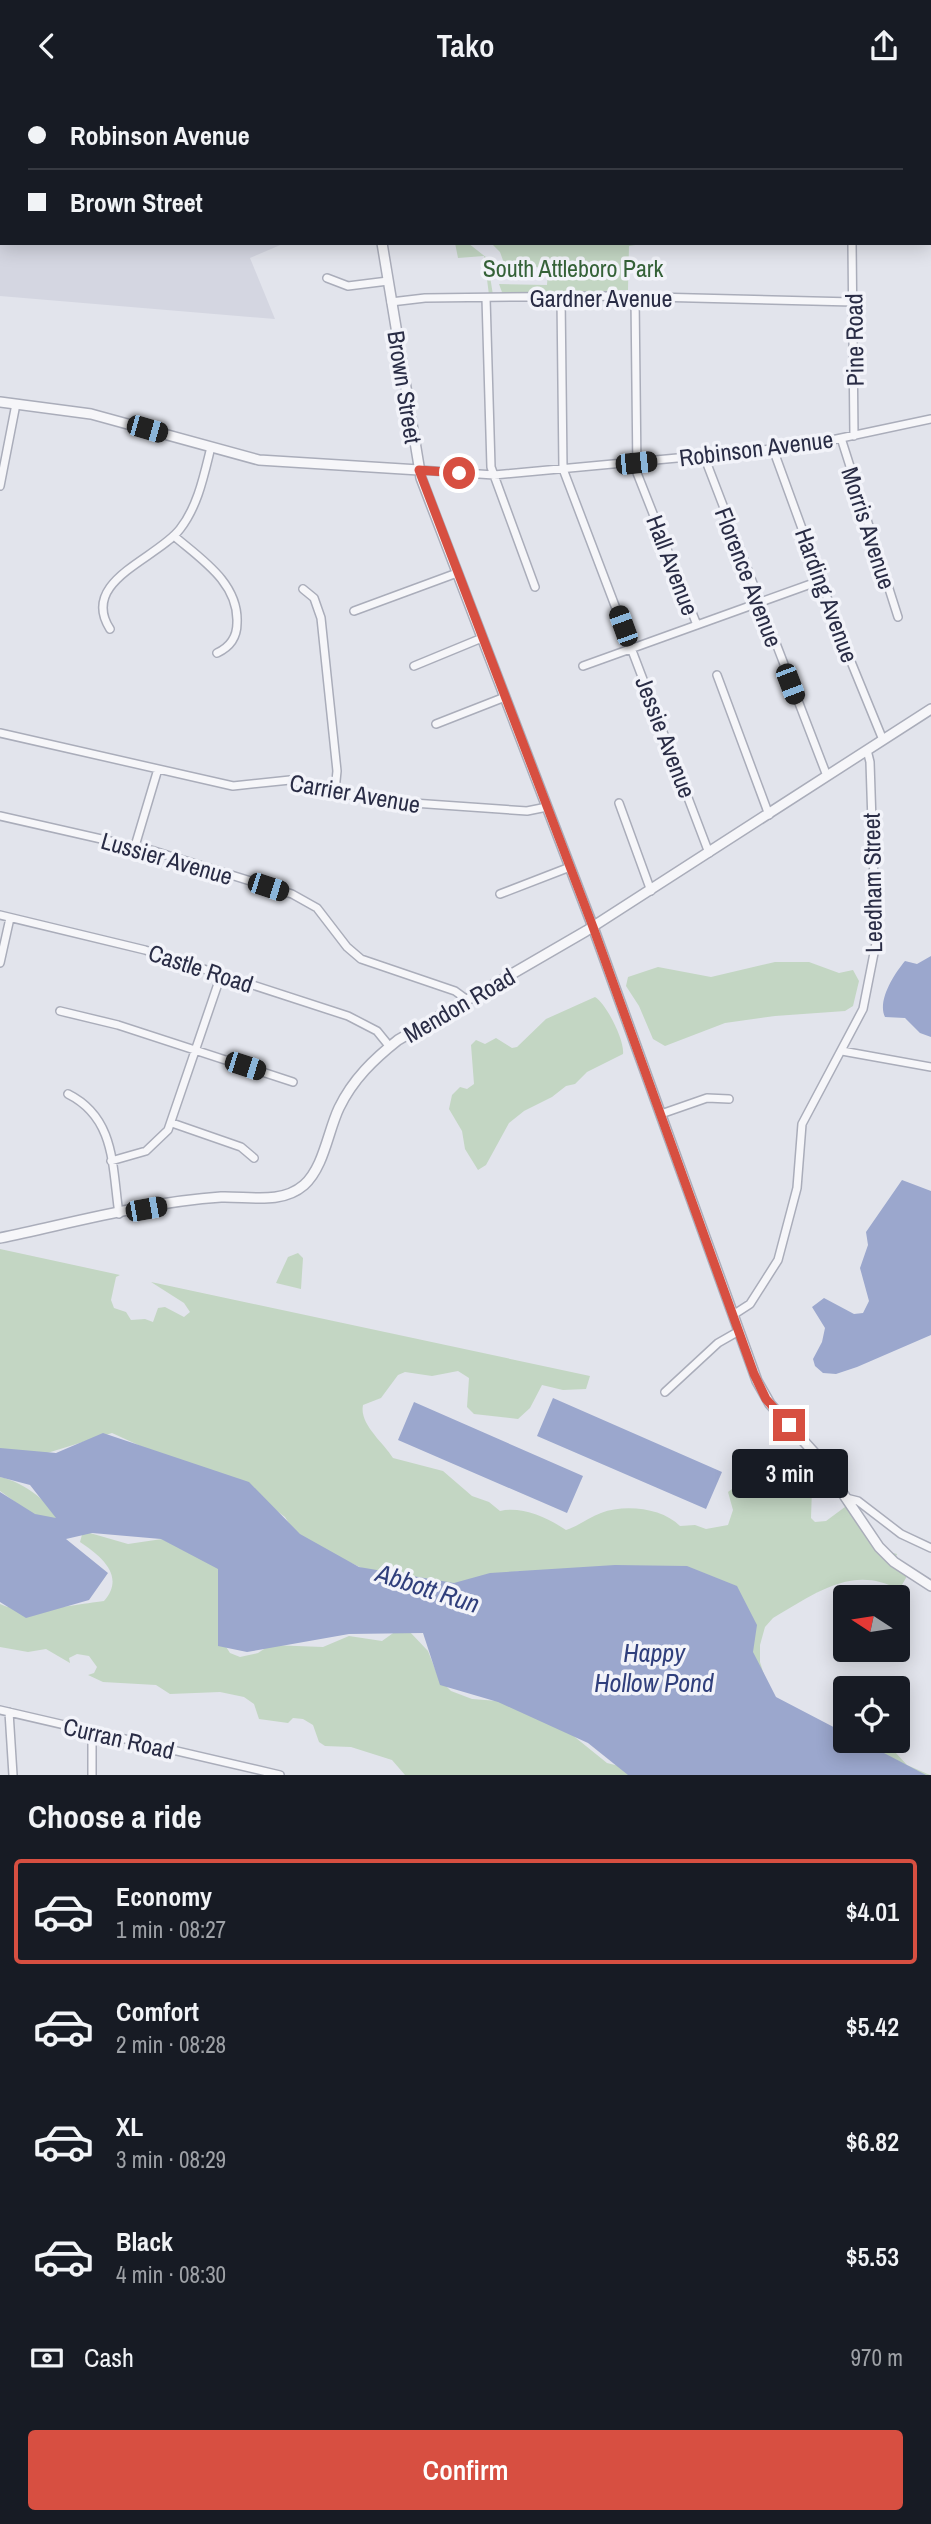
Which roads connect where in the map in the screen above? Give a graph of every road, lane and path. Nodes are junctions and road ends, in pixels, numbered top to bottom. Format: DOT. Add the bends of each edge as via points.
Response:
graph roads {
  1 [pos="383,245"];
  2 [pos="852,245"];
  3 [pos="327,278"];
  4 [pos="388,281"];
  5 [pos="561,297"];
  6 [pos="635,297"];
  7 [pos="486,298"];
  8 [pos="391,302"];
  9 [pos="853,302"];
  10 [pos="0,402"];
  11 [pos="16,404"];
  12 [pos="931,419"];
  13 [pos="854,436"];
  14 [pos="841,438"];
  15 [pos="211,447"];
  16 [pos="773,449"];
  17 [pos="704,456"];
  18 [pos="636,463"];
  19 [pos="563,469"];
  20 [pos="419,470"];
  21 [pos="494,475"];
  22 [pos="0,486"];
  23 [pos="174,536"];
  24 [pos="457,573"];
  25 [pos="822,580"];
  26 [pos="535,587"];
  27 [pos="303,589"];
  28 [pos="759,601"];
  29 [pos="354,611"];
  30 [pos="898,617"];
  31 [pos="696,625"];
  32 [pos="110,629"];
  33 [pos="482,638"];
  34 [pos="632,650"];
  35 [pos="217,653"];
  36 [pos="414,666"];
  37 [pos="583,666"];
  38 [pos="718,675"];
  39 [pos="505,697"];
  40 [pos="931,709"];
  41 [pos="436,724"];
  42 [pos="0,733"];
  43 [pos="883,740"];
  44 [pos="867,750"];
  45 [pos="158,769"];
  46 [pos="827,776"];
  47 [pos="335,791"];
  48 [pos="619,803"];
  49 [pos="547,807"];
  50 [pos="769,815"];
  51 [pos="0,816"];
  52 [pos="135,846"];
  53 [pos="709,853"];
  54 [pos="570,867"];
  55 [pos="651,891"];
  56 [pos="500,894"];
  57 [pos="0,915"];
  58 [pos="10,918"];
  59 [pos="593,927"];
  60 [pos="0,963"];
  61 [pos="221,975"];
  62 [pos="466,999"];
  63 [pos="60,1011"];
  64 [pos="390,1047"];
  65 [pos="197,1050"];
  66 [pos="842,1051"];
  67 [pos="931,1067"];
  68 [pos="293,1082"];
  69 [pos="68,1094"];
  70 [pos="729,1099"];
  71 [pos="661,1114"];
  72 [pos="172,1123"];
  73 [pos="254,1158"];
  74 [pos="111,1161"];
  75 [pos="119,1214"];
  76 [pos="0,1238"];
  77 [pos="733,1315"];
  78 [pos="739,1331"];
  79 [pos="665,1392"];
  80 [pos="846,1498"];
  81 [pos="931,1548"];
  82 [pos="931,1586"];
  83 [pos="0,1710"];
  84 [pos="9,1712"];
  85 [pos="92,1732"];
  86 [pos="244,1771"];
  87 [pos="13,1775"];
  88 [pos="93,1775"];
  89 [pos="280,1775"];
  1 -- 4 [label="street, Brown Street"];
  2 -- 9 [label="street, Pine Road"];
  3 -- 4 [label="street" via="348,286"];
  4 -- 8 [label="street, Brown Street"];
  5 -- 6 [label="street, Gardner Avenue"];
  5 -- 7 [label="street, Gardner Avenue"];
  5 -- 19 [label="street, Jessie Avenue"];
  6 -- 9 [label="street, Gardner Avenue"];
  6 -- 18 [label="street, Hall Avenue"];
  7 -- 8 [label="street, Gardner Avenue"];
  7 -- 21 [label="street" via="488,436"];
  8 -- 20 [label="street, Brown Street"];
  9 -- 13 [label="street, Pine Road"];
  10 -- 11 [label="street, Robinson Avenue"];
  11 -- 15 [label="street, Robinson Avenue" via="91,414"];
  11 -- 22 [label="street"];
  12 -- 13 [label="street, Robinson Avenue"];
  13 -- 14 [label="street, Robinson Avenue"];
  14 -- 16 [label="street, Robinson Avenue"];
  14 -- 30 [label="street, Morris Avenue"];
  15 -- 20 [label="street, Robinson Avenue" via="284,463"];
  15 -- 23 [label="street" via="193,506"];
  16 -- 17 [label="street, Robinson Avenue"];
  16 -- 25 [label="street, Harding Avenue"];
  17 -- 18 [label="street, Robinson Avenue"];
  17 -- 28 [label="street, Florence Avenue"];
  18 -- 19 [label="street, Robinson Avenue"];
  18 -- 31 [label="street, Hall Avenue"];
  19 -- 21 [label="street, Robinson Avenue"];
  19 -- 34 [label="street, Jessie Avenue"];
  20 -- 21 [label="street, Robinson Avenue"];
  20 -- 24 [label="street, Brown Street"];
  21 -- 26 [label="street"];
  23 -- 32 [label="street" via="112,584 102,607"];
  23 -- 35 [label="street" via="217,573 234,601 236,632"];
  24 -- 29 [label="street"];
  24 -- 33 [label="street, Brown Street"];
  25 -- 28 [label="street"];
  25 -- 43 [label="street, Harding Avenue"];
  27 -- 47 [label="street" via="314,599 321,618 337,771"];
  28 -- 31 [label="street"];
  28 -- 46 [label="street, Florence Avenue"];
  31 -- 34 [label="street"];
  33 -- 36 [label="street"];
  33 -- 39 [label="street, Brown Street"];
  34 -- 37 [label="street"];
  34 -- 53 [label="street, Jessie Avenue"];
  38 -- 50 [label="street"];
  39 -- 41 [label="street"];
  39 -- 49 [label="street, Brown Street"];
  40 -- 43 [label="street, Mendon Road"];
  42 -- 45 [label="street, Carrier Avenue"];
  43 -- 44 [label="street, Mendon Road"];
  44 -- 46 [label="street, Mendon Road"];
  44 -- 66 [label="street, Leedham Street" via="876,943 860,1016"];
  45 -- 47 [label="street, Carrier Avenue" via="233,786 282,779"];
  45 -- 52 [label="street"];
  46 -- 50 [label="street, Mendon Road"];
  47 -- 49 [label="street, Carrier Avenue" via="370,800 452,808 533,811"];
  48 -- 55 [label="street"];
  49 -- 54 [label="street, Brown Street"];
  50 -- 53 [label="street, Mendon Road"];
  51 -- 52 [label="street, Lussier Avenue"];
  52 -- 62 [label="street, Lussier Avenue" via="302,898 324,915 346,947 361,959 455,991"];
  53 -- 55 [label="street, Mendon Road"];
  54 -- 56 [label="street"];
  54 -- 59 [label="street, Brown Street"];
  55 -- 59 [label="street, Mendon Road"];
  57 -- 58 [label="street, Castle Road"];
  58 -- 60 [label="street"];
  58 -- 61 [label="street, Castle Road" via="124,944"];
  59 -- 62 [label="street, Mendon Road"];
  59 -- 71 [label="street, Brown Street"];
  61 -- 64 [label="street, Castle Road" via="364,1022"];
  61 -- 65 [label="street"];
  62 -- 64 [label="street, Mendon Road"];
  63 -- 65 [label="street"];
  64 -- 75 [label="street, Mendon Road" via="352,1085 314,1172 301,1188 278,1197 213,1198"];
  65 -- 68 [label="street"];
  65 -- 72 [label="street"];
  66 -- 67 [label="street"];
  66 -- 77 [label="street, Leedham Street" via="802,1124 797,1188 778,1260 750,1304"];
  69 -- 74 [label="street" via="102,1122"];
  70 -- 71 [label="street" via="707,1098"];
  71 -- 77 [label="street, Brown Street"];
  72 -- 73 [label="street" via="241,1147"];
  72 -- 74 [label="street" via="146,1151"];
  74 -- 75 [label="street"];
  75 -- 76 [label="street, Mendon Road"];
  77 -- 78 [label="street, Brown Street"];
  78 -- 79 [label="street" via="718,1343"];
  78 -- 80 [label="street, Brown Street" via="763,1393 819,1458"];
  80 -- 81 [label="street"];
  80 -- 82 [label="street, Brown Street" via="887,1555"];
  83 -- 84 [label="street, Curran Road"];
  84 -- 85 [label="street, Curran Road"];
  84 -- 87 [label="street"];
  85 -- 86 [label="street, Curran Road"];
  85 -- 88 [label="street"];
  86 -- 89 [label="street, Curran Road"];
}
